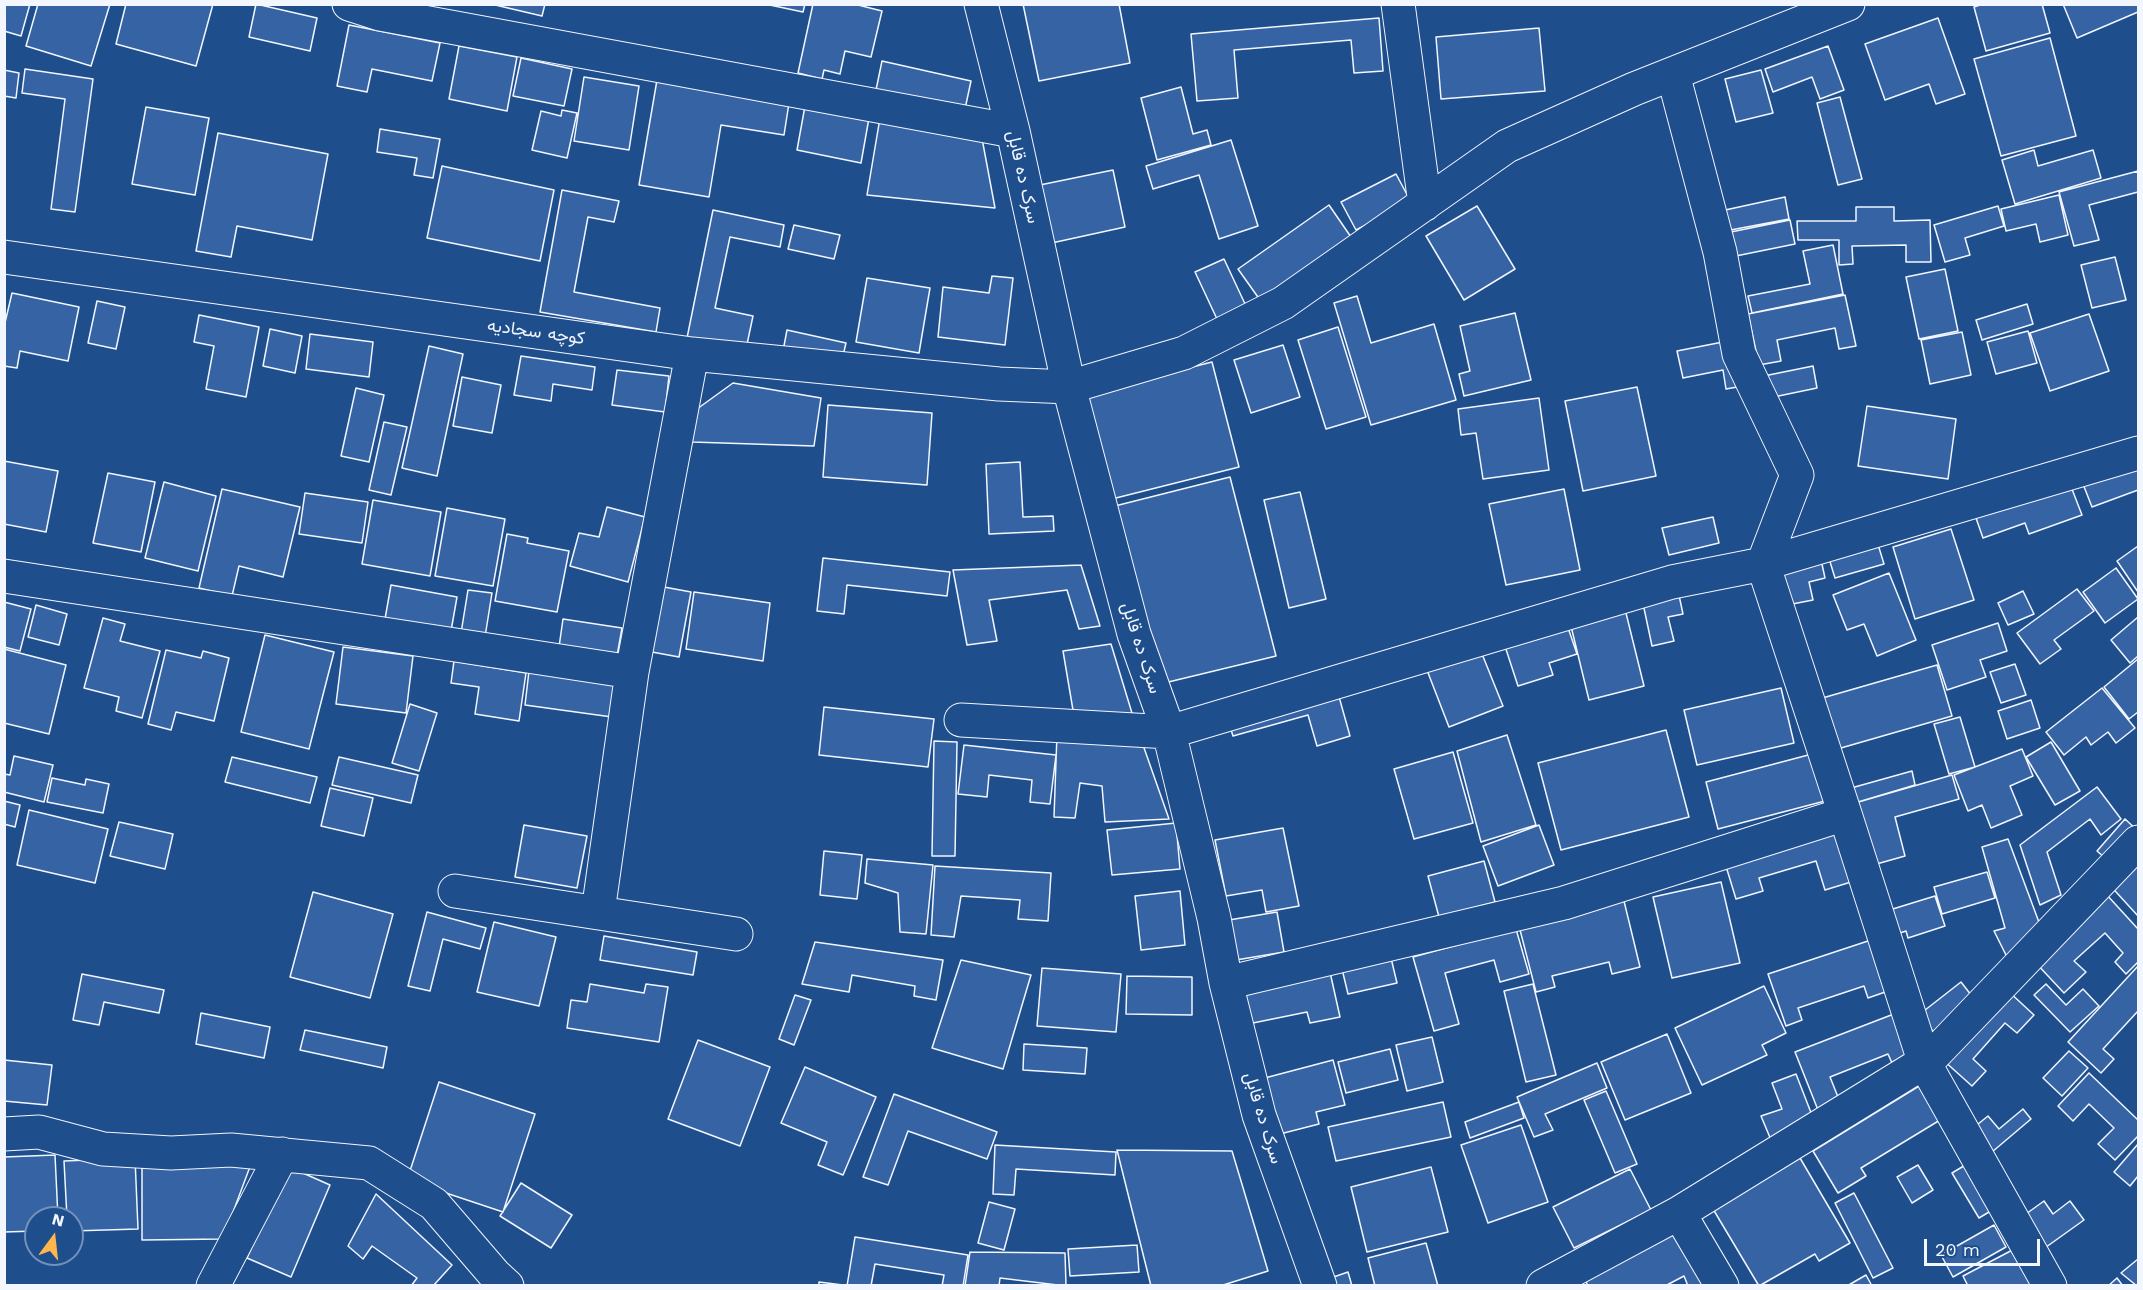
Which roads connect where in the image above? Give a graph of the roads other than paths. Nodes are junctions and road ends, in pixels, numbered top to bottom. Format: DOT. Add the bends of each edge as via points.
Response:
graph roads {
  1 [pos="349,4"];
  2 [pos="981,4"];
  3 [pos="1398,4"];
  4 [pos="1848,4"];
  5 [pos="1673,74"];
  6 [pos="1013,131"];
  7 [pos="1425,204"];
  8 [pos="5,257"];
  9 [pos="692,354"];
  10 [pos="1069,387"];
  11 [pos="2139,453"];
  12 [pos="1763,564"];
  13 [pos="4,576"];
  14 [pos="632,672"];
  15 [pos="960,720"];
  16 [pos="1169,732"];
  17 [pos="1845,814"];
  18 [pos="2139,842"];
  19 [pos="455,891"];
  20 [pos="598,912"];
  21 [pos="736,934"];
  22 [pos="1226,983"];
  23 [pos="1925,1064"];
  24 [pos="4,1134"];
  25 [pos="282,1154"];
  26 [pos="1679,1213"];
  27 [pos="213,1286"];
  28 [pos="507,1286"];
  29 [pos="1320,1286"];
  30 [pos="1543,1286"];
  31 [pos="1722,1286"];
  32 [pos="2050,1286"];
  1 -- 6 [label="street" via="380,14"];
  2 -- 6 [label="street, سرک ده قابل"];
  3 -- 7 [label="street"];
  4 -- 5 [label="street, کوچه سجادیه"];
  5 -- 7 [label="street, کوچه سجادیه" via="1508,146"];
  5 -- 12 [label="street" via="1720,252 1739,354 1797,475"];
  6 -- 10 [label="street, سرک ده قابل"];
  7 -- 10 [label="street, کوچه سجادیه" via="1282,303 1184,353"];
  8 -- 9 [label="street, کوچه سجادیه"];
  9 -- 10 [label="street, کوچه سجادیه" via="999,384"];
  9 -- 14 [label="street"];
  10 -- 16 [label="street, سرک ده قابل" via="1134,634"];
  11 -- 12 [label="street"];
  12 -- 16 [label="street" via="1672,582"];
  12 -- 17 [label="street"];
  13 -- 14 [label="street"];
  14 -- 20 [label="street"];
  15 -- 16 [label="street"];
  16 -- 22 [label="street, سرک ده قابل" via="1215,918"];
  17 -- 22 [label="street" via="1564,903"];
  17 -- 23 [label="street"];
  18 -- 23 [label="street"];
  19 -- 20 [label="street"];
  20 -- 21 [label="street"];
  22 -- 29 [label="street, سرک ده قابل" via="1260,1115"];
  23 -- 26 [label="street"];
  23 -- 32 [label="street"];
  24 -- 25 [label="street" via="39,1132 103,1149"];
  25 -- 27 [label="street"];
  25 -- 28 [label="street" via="369,1163 434,1204"];
  26 -- 30 [label="street"];
  26 -- 31 [label="street"];
}
